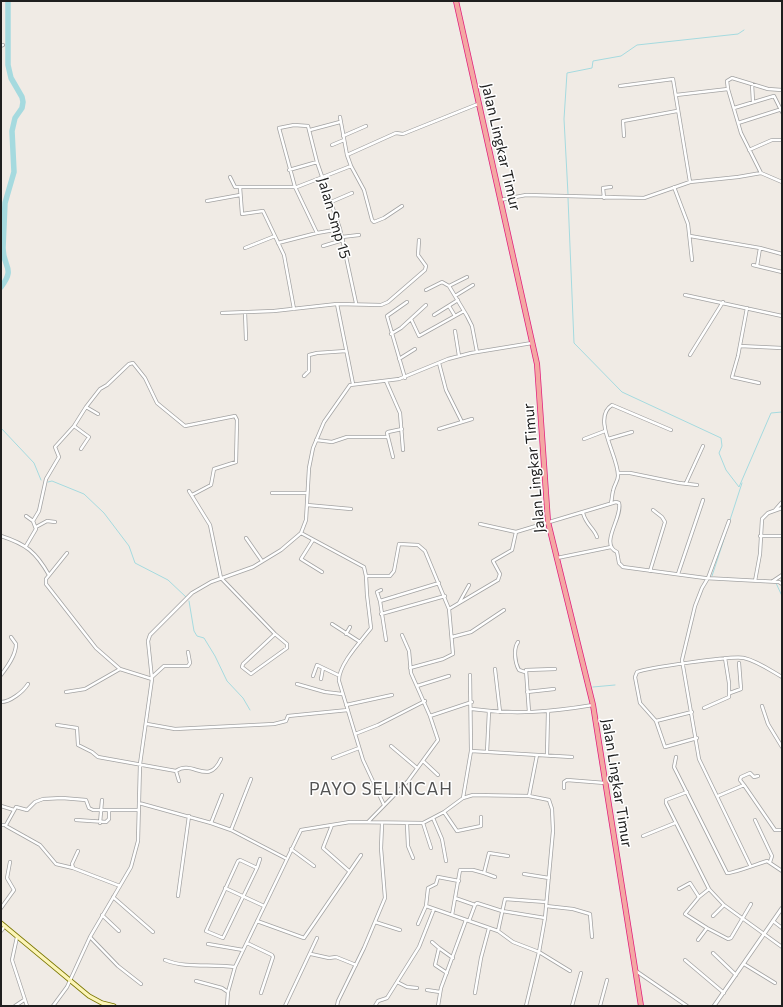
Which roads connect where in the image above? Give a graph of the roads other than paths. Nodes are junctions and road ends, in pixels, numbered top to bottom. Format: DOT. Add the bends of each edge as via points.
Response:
graph roads {
  1 [pos="456,1"];
  2 [pos="752,84"];
  3 [pos="620,86"];
  4 [pos="728,89"];
  5 [pos="782,90"];
  6 [pos="676,95"];
  7 [pos="753,102"];
  8 [pos="478,104"];
  9 [pos="734,108"];
  10 [pos="782,110"];
  11 [pos="677,111"];
  12 [pos="340,117"];
  13 [pos="340,122"];
  14 [pos="738,123"];
  15 [pos="366,126"];
  16 [pos="310,130"];
  17 [pos="343,136"];
  18 [pos="624,136"];
  19 [pos="344,140"];
  20 [pos="782,140"];
  21 [pos="332,145"];
  22 [pos="748,150"];
  23 [pos="347,155"];
  24 [pos="317,162"];
  25 [pos="352,166"];
  26 [pos="289,170"];
  27 [pos="761,173"];
  28 [pos="323,176"];
  29 [pos="230,177"];
  30 [pos="690,182"];
  31 [pos="782,182"];
  32 [pos="674,186"];
  33 [pos="240,187"];
  34 [pos="295,187"];
  35 [pos="611,187"];
  36 [pos="352,193"];
  37 [pos="240,195"];
  38 [pos="604,198"];
  39 [pos="500,200"];
  40 [pos="207,201"];
  41 [pos="331,202"];
  42 [pos="402,206"];
  43 [pos="340,229"];
  44 [pos="317,233"];
  45 [pos="359,235"];
  46 [pos="275,236"];
  47 [pos="690,236"];
  48 [pos="342,239"];
  49 [pos="419,240"];
  50 [pos="278,243"];
  51 [pos="323,246"];
  52 [pos="244,248"];
  53 [pos="760,248"];
  54 [pos="782,254"];
  55 [pos="692,260"];
  56 [pos="753,265"];
  57 [pos="757,266"];
  58 [pos="782,272"];
  59 [pos="467,277"];
  60 [pos="474,285"];
  61 [pos="449,286"];
  62 [pos="426,290"];
  63 [pos="685,295"];
  64 [pos="455,296"];
  65 [pos="458,300"];
  66 [pos="407,302"];
  67 [pos="723,302"];
  68 [pos="356,303"];
  69 [pos="337,304"];
  70 [pos="426,305"];
  71 [pos="449,306"];
  72 [pos="294,308"];
  73 [pos="747,308"];
  74 [pos="464,311"];
  75 [pos="245,312"];
  76 [pos="222,313"];
  77 [pos="434,315"];
  78 [pos="455,316"];
  79 [pos="782,316"];
  80 [pos="411,319"];
  81 [pos="455,332"];
  82 [pos="391,334"];
  83 [pos="246,339"];
  84 [pos="532,344"];
  85 [pos="740,346"];
  86 [pos="782,348"];
  87 [pos="415,349"];
  88 [pos="346,351"];
  89 [pos="477,352"];
  90 [pos="690,355"];
  91 [pos="459,356"];
  92 [pos="400,359"];
  93 [pos="439,363"];
  94 [pos="304,376"];
  95 [pos="405,378"];
  96 [pos="386,381"];
  97 [pos="759,383"];
  98 [pos="353,384"];
  99 [pos="86,407"];
  100 [pos="98,414"];
  101 [pos="472,419"];
  102 [pos="462,422"];
  103 [pos="74,426"];
  104 [pos="402,429"];
  105 [pos="439,429"];
  106 [pos="671,430"];
  107 [pos="606,431"];
  108 [pos="632,432"];
  109 [pos="388,437"];
  110 [pos="584,439"];
  111 [pos="608,439"];
  112 [pos="316,440"];
  113 [pos="702,446"];
  114 [pos="81,449"];
  115 [pos="403,450"];
  116 [pos="393,457"];
  117 [pos="618,473"];
  118 [pos="686,483"];
  119 [pos="697,484"];
  120 [pos="189,491"];
  121 [pos="272,493"];
  122 [pos="307,493"];
  123 [pos="192,495"];
  124 [pos="703,500"];
  125 [pos="782,502"];
  126 [pos="611,503"];
  127 [pos="307,505"];
  128 [pos="351,508"];
  129 [pos="782,508"];
  130 [pos="653,510"];
  131 [pos="774,511"];
  132 [pos="583,513"];
  133 [pos="26,516"];
  134 [pos="33,521"];
  135 [pos="729,521"];
  136 [pos="55,522"];
  137 [pos="548,522"];
  138 [pos="480,524"];
  139 [pos="36,527"];
  140 [pos="516,532"];
  141 [pos="301,533"];
  142 [pos="2,536"];
  143 [pos="760,536"];
  144 [pos="782,536"];
  145 [pos="597,537"];
  146 [pos="246,538"];
  147 [pos="313,540"];
  148 [pos="26,546"];
  149 [pos="612,548"];
  150 [pos="67,553"];
  151 [pos="557,558"];
  152 [pos="262,562"];
  153 [pos="650,571"];
  154 [pos="322,572"];
  155 [pos="678,574"];
  156 [pos="49,575"];
  157 [pos="782,575"];
  158 [pos="366,576"];
  159 [pos="221,578"];
  160 [pos="708,578"];
  161 [pos="754,581"];
  162 [pos="772,582"];
  163 [pos="439,583"];
  164 [pos="782,584"];
  165 [pos="469,586"];
  166 [pos="381,590"];
  167 [pos="445,596"];
  168 [pos="380,601"];
  169 [pos="459,604"];
  170 [pos="449,609"];
  171 [pos="504,610"];
  172 [pos="381,614"];
  173 [pos="332,624"];
  174 [pos="350,627"];
  175 [pos="275,634"];
  176 [pos="346,634"];
  177 [pos="402,635"];
  178 [pos="11,636"];
  179 [pos="452,637"];
  180 [pos="386,640"];
  181 [pos="360,642"];
  182 [pos="518,642"];
  183 [pos="188,652"];
  184 [pos="725,658"];
  185 [pos="739,663"];
  186 [pos="683,664"];
  187 [pos="324,668"];
  188 [pos="410,668"];
  189 [pos="120,669"];
  190 [pos="554,669"];
  191 [pos="495,670"];
  192 [pos="525,672"];
  193 [pos="1,674"];
  194 [pos="470,675"];
  195 [pos="313,676"];
  196 [pos="338,676"];
  197 [pos="449,676"];
  198 [pos="782,677"];
  199 [pos="152,678"];
  200 [pos="321,679"];
  201 [pos="28,684"];
  202 [pos="297,684"];
  203 [pos="417,686"];
  204 [pos="554,689"];
  205 [pos="66,692"];
  206 [pos="527,692"];
  207 [pos="730,693"];
  208 [pos="342,694"];
  209 [pos="392,695"];
  210 [pos="1,702"];
  211 [pos="425,702"];
  212 [pos="472,702"];
  213 [pos="346,705"];
  214 [pos="593,706"];
  215 [pos="762,706"];
  216 [pos="704,708"];
  217 [pos="472,709"];
  218 [pos="348,710"];
  219 [pos="489,712"];
  220 [pos="500,712"];
  221 [pos="529,712"];
  222 [pos="548,712"];
  223 [pos="692,712"];
  224 [pos="430,716"];
  225 [pos="656,721"];
  226 [pos="147,724"];
  227 [pos="57,725"];
  228 [pos="355,734"];
  229 [pos="697,738"];
  230 [pos="782,745"];
  231 [pos="391,746"];
  232 [pos="359,748"];
  233 [pos="471,751"];
  234 [pos="488,752"];
  235 [pos="537,755"];
  236 [pos="547,755"];
  237 [pos="572,757"];
  238 [pos="676,757"];
  239 [pos="333,758"];
  240 [pos="221,759"];
  241 [pos="423,761"];
  242 [pos="140,764"];
  243 [pos="417,768"];
  244 [pos="176,771"];
  245 [pos="438,775"];
  246 [pos="758,776"];
  247 [pos="251,779"];
  248 [pos="179,781"];
  249 [pos="605,783"];
  250 [pos="744,785"];
  251 [pos="564,788"];
  252 [pos="687,792"];
  253 [pos="222,795"];
  254 [pos="529,796"];
  255 [pos="718,796"];
  256 [pos="463,798"];
  257 [pos="102,800"];
  258 [pos="139,803"];
  259 [pos="384,805"];
  260 [pos="1,806"];
  261 [pos="14,810"];
  262 [pos="101,810"];
  263 [pos="110,810"];
  264 [pos="139,810"];
  265 [pos="444,812"];
  266 [pos="189,816"];
  267 [pos="481,817"];
  268 [pos="434,818"];
  269 [pos="76,820"];
  270 [pos="755,820"];
  271 [pos="100,823"];
  272 [pos="211,823"];
  273 [pos="368,823"];
  274 [pos="424,823"];
  275 [pos="675,823"];
  276 [pos="332,824"];
  277 [pos="382,824"];
  278 [pos="407,824"];
  279 [pos="1,825"];
  280 [pos="6,826"];
  281 [pos="231,830"];
  282 [pos="782,830"];
  283 [pos="643,836"];
  284 [pos="431,848"];
  285 [pos="291,849"];
  286 [pos="78,851"];
  287 [pos="361,855"];
  288 [pos="508,856"];
  289 [pos="286,858"];
  290 [pos="413,858"];
  291 [pos="260,859"];
  292 [pos="446,861"];
  293 [pos="10,862"];
  294 [pos="770,862"];
  295 [pos="750,865"];
  296 [pos="314,866"];
  297 [pos="73,868"];
  298 [pos="256,868"];
  299 [pos="349,871"];
  300 [pos="782,871"];
  301 [pos="484,873"];
  302 [pos="524,874"];
  303 [pos="495,877"];
  304 [pos="549,878"];
  305 [pos="459,881"];
  306 [pos="120,886"];
  307 [pos="226,888"];
  308 [pos="679,889"];
  309 [pos="709,889"];
  310 [pos="178,896"];
  311 [pos="244,896"];
  312 [pos="113,897"];
  313 [pos="699,897"];
  314 [pos="455,898"];
  315 [pos="546,904"];
  316 [pos="751,904"];
  317 [pos="474,905"];
  318 [pos="724,905"];
  319 [pos="264,906"];
  320 [pos="426,906"];
  321 [pos="1,908"];
  322 [pos="782,908"];
  323 [pos="434,909"];
  324 [pos="502,911"];
  325 [pos="102,915"];
  326 [pos="452,915"];
  327 [pos="713,916"];
  328 [pos="545,918"];
  329 [pos="742,918"];
  330 [pos="257,921"];
  331 [pos="467,921"];
  332 [pos="773,921"];
  333 [pos="375,922"];
  334 [pos="1,923"];
  335 [pos="418,924"];
  336 [pos="5,926"];
  337 [pos="489,928"];
  338 [pos="707,928"];
  339 [pos="782,928"];
  340 [pos="400,930"];
  341 [pos="1,931"];
  342 [pos="119,931"];
  343 [pos="498,931"];
  344 [pos="153,932"];
  345 [pos="764,934"];
  346 [pos="17,937"];
  347 [pos="90,937"];
  348 [pos="592,937"];
  349 [pos="317,938"];
  350 [pos="698,940"];
  351 [pos="432,942"];
  352 [pos="247,943"];
  353 [pos="208,944"];
  354 [pos="782,947"];
  355 [pos="439,948"];
  356 [pos="243,950"];
  357 [pos="540,952"];
  358 [pos="713,953"];
  359 [pos="311,954"];
  360 [pos="453,958"];
  361 [pos="165,960"];
  362 [pos="685,960"];
  363 [pos="744,964"];
  364 [pos="356,965"];
  365 [pos="235,967"];
  366 [pos="634,969"];
  367 [pos="570,971"];
  368 [pos="447,973"];
  369 [pos="581,973"];
  370 [pos="736,976"];
  371 [pos="607,980"];
  372 [pos="196,981"];
  373 [pos="70,982"];
  374 [pos="398,982"];
  375 [pos="775,983"];
  376 [pos="141,984"];
  377 [pos="417,988"];
  378 [pos="427,990"];
  379 [pos="228,992"];
  380 [pos="440,992"];
  381 [pos="475,992"];
  382 [pos="261,993"];
  383 [pos="724,993"];
  384 [pos="24,1000"];
  385 [pos="16,1006"];
  386 [pos="27,1006"];
  387 [pos="53,1006"];
  388 [pos="114,1006"];
  389 [pos="227,1006"];
  390 [pos="285,1006"];
  391 [pos="337,1006"];
  392 [pos="375,1006"];
  393 [pos="438,1006"];
  394 [pos="526,1006"];
  395 [pos="572,1006"];
  396 [pos="600,1006"];
  397 [pos="641,1006"];
  398 [pos="687,1006"];
  399 [pos="714,1006"];
  1 -- 8 [label="highway, Jalan Lingkar Timur"];
  2 -- 4 [label="street" via="732,78 727,81"];
  2 -- 5 [label="street"];
  2 -- 7 [label="street"];
  3 -- 6 [label="street" via="671,78 674,80"];
  4 -- 6 [label="street"];
  4 -- 9 [label="street"];
  6 -- 11 [label="street"];
  7 -- 9 [label="street"];
  7 -- 10 [label="street" via="774,96"];
  8 -- 23 [label="street" via="403,134 396,132"];
  8 -- 39 [label="highway, Jalan Lingkar Timur"];
  9 -- 14 [label="street"];
  10 -- 14 [label="street"];
  11 -- 18 [label="street" via="623,121"];
  11 -- 30 [label="street"];
  12 -- 13 [label="street"];
  13 -- 16 [label="street"];
  13 -- 17 [label="street"];
  14 -- 22 [label="street"];
  15 -- 17 [label="street"];
  16 -- 24 [label="street"];
  16 -- 26 [label="street" via="305,125 279,128"];
  17 -- 19 [label="street"];
  19 -- 21 [label="street"];
  19 -- 23 [label="street"];
  20 -- 22 [label="street" via="772,140"];
  22 -- 27 [label="street"];
  23 -- 25 [label="street"];
  24 -- 26 [label="street, Jalan Smp 15"];
  24 -- 28 [label="street, Jalan Smp 15"];
  25 -- 28 [label="street"];
  25 -- 42 [label="street" via="364,190 374,222"];
  26 -- 34 [label="street"];
  27 -- 30 [label="street" via="738,178"];
  27 -- 31 [label="street"];
  28 -- 34 [label="street"];
  28 -- 41 [label="street, Jalan Smp 15"];
  29 -- 33 [label="street" via="235,187"];
  30 -- 32 [label="street"];
  32 -- 38 [label="street" via="644,198"];
  32 -- 47 [label="street"];
  33 -- 34 [label="street"];
  33 -- 37 [label="street"];
  34 -- 44 [label="street"];
  35 -- 38 [label="street" via="603,188"];
  36 -- 41 [label="street"];
  37 -- 40 [label="street"];
  37 -- 46 [label="street" via="242,214 262,211"];
  38 -- 39 [label="street" via="526,195"];
  39 -- 84 [label="highway, Jalan Lingkar Timur"];
  41 -- 43 [label="street, Jalan Smp 15"];
  43 -- 44 [label="street"];
  43 -- 48 [label="street, Jalan Smp 15"];
  44 -- 50 [label="street"];
  45 -- 48 [label="street"];
  46 -- 50 [label="street"];
  46 -- 52 [label="street"];
  47 -- 53 [label="street"];
  47 -- 55 [label="street"];
  48 -- 51 [label="street"];
  48 -- 68 [label="street, Jalan Smp 15"];
  49 -- 68 [label="street" via="418,254 426,266 423,272 385,304"];
  50 -- 72 [label="street" via="284,255"];
  53 -- 54 [label="street"];
  53 -- 57 [label="street"];
  56 -- 57 [label="street"];
  57 -- 58 [label="street"];
  59 -- 61 [label="street"];
  60 -- 64 [label="street"];
  61 -- 62 [label="street" via="442,282"];
  61 -- 64 [label="street"];
  63 -- 67 [label="street"];
  64 -- 65 [label="street"];
  65 -- 71 [label="street"];
  65 -- 74 [label="street"];
  66 -- 82 [label="street" via="387,316"];
  67 -- 73 [label="street"];
  67 -- 90 [label="street"];
  68 -- 69 [label="street"];
  69 -- 72 [label="street"];
  69 -- 88 [label="street"];
  70 -- 80 [label="street"];
  71 -- 77 [label="street"];
  71 -- 78 [label="street"];
  72 -- 75 [label="street"];
  73 -- 79 [label="street"];
  73 -- 85 [label="street"];
  74 -- 78 [label="street"];
  74 -- 89 [label="street" via="472,326"];
  75 -- 76 [label="street"];
  75 -- 83 [label="street"];
  78 -- 80 [label="street" via="419,336"];
  80 -- 82 [label="street"];
  81 -- 91 [label="street"];
  82 -- 92 [label="street"];
  84 -- 89 [label="street"];
  84 -- 137 [label="highway, Jalan Lingkar Timur" via="538,371"];
  85 -- 86 [label="street"];
  85 -- 97 [label="street" via="732,378"];
  87 -- 92 [label="street"];
  88 -- 94 [label="street" via="309,355 309,371"];
  88 -- 98 [label="street"];
  89 -- 91 [label="street"];
  91 -- 93 [label="street"];
  92 -- 95 [label="street"];
  93 -- 95 [label="street"];
  93 -- 102 [label="street" via="446,390"];
  95 -- 96 [label="street"];
  96 -- 98 [label="street"];
  96 -- 104 [label="street" via="400,413"];
  98 -- 112 [label="street" via="348,387 326,419"];
  99 -- 100 [label="street"];
  99 -- 103 [label="street"];
  99 -- 123 [label="street" via="100,389 133,363 145,378 157,403 185,426 235,416 238,420 236,462 214,469 211,485"];
  101 -- 102 [label="street"];
  102 -- 105 [label="street"];
  103 -- 114 [label="street" via="89,437"];
  103 -- 134 [label="street" via="56,447 60,457 46,480 39,511"];
  104 -- 109 [label="street" via="388,432"];
  104 -- 115 [label="street"];
  106 -- 107 [label="street" via="612,405 604,419"];
  107 -- 110 [label="street"];
  107 -- 111 [label="street"];
  108 -- 111 [label="street"];
  109 -- 112 [label="street" via="347,437 332,442"];
  109 -- 116 [label="street"];
  111 -- 117 [label="street"];
  112 -- 122 [label="street" via="309,468"];
  113 -- 118 [label="street"];
  117 -- 118 [label="street"];
  117 -- 126 [label="street"];
  118 -- 119 [label="street"];
  120 -- 123 [label="street"];
  121 -- 122 [label="street"];
  122 -- 127 [label="street"];
  123 -- 159 [label="street" via="210,525"];
  124 -- 155 [label="street"];
  125 -- 131 [label="street"];
  126 -- 132 [label="street"];
  126 -- 149 [label="street" via="618,502 620,506 612,534"];
  127 -- 128 [label="street"];
  127 -- 141 [label="street" via="306,520"];
  129 -- 131 [label="street"];
  130 -- 153 [label="street" via="664,522"];
  131 -- 143 [label="street" via="762,519"];
  132 -- 137 [label="street"];
  132 -- 145 [label="street" via="588,526 596,532"];
  133 -- 134 [label="street"];
  134 -- 139 [label="street"];
  135 -- 160 [label="street"];
  136 -- 139 [label="street" via="47,521"];
  137 -- 140 [label="street"];
  137 -- 151 [label="highway, Jalan Lingkar Timur"];
  138 -- 140 [label="street"];
  139 -- 148 [label="street"];
  140 -- 169 [label="street" via="512,550 493,561 500,574 498,580"];
  141 -- 147 [label="street"];
  141 -- 152 [label="street"];
  142 -- 148 [label="street"];
  143 -- 144 [label="street"];
  143 -- 161 [label="street" via="760,554"];
  146 -- 152 [label="street"];
  147 -- 154 [label="street" via="302,558"];
  147 -- 158 [label="street" via="364,567"];
  148 -- 156 [label="street" via="39,559"];
  149 -- 151 [label="street"];
  149 -- 153 [label="street" via="618,552 619,563 623,567"];
  150 -- 156 [label="street"];
  151 -- 214 [label="highway, Jalan Lingkar Timur"];
  152 -- 159 [label="street"];
  153 -- 155 [label="street"];
  155 -- 160 [label="street"];
  156 -- 189 [label="street" via="45,580 47,586 96,648"];
  157 -- 162 [label="street"];
  158 -- 163 [label="street" via="393,574 400,543 421,546"];
  158 -- 181 [label="street" via="371,628"];
  159 -- 175 [label="street"];
  159 -- 199 [label="street" via="192,593 152,631 148,641"];
  160 -- 161 [label="street"];
  160 -- 186 [label="street" via="695,606 683,653"];
  161 -- 162 [label="street"];
  162 -- 164 [label="street"];
  163 -- 167 [label="street"];
  163 -- 168 [label="street"];
  165 -- 169 [label="street"];
  166 -- 168 [label="street" via="377,592"];
  167 -- 170 [label="street"];
  167 -- 172 [label="street"];
  168 -- 172 [label="street"];
  169 -- 170 [label="street"];
  170 -- 179 [label="street"];
  171 -- 179 [label="street" via="470,632"];
  172 -- 180 [label="street"];
  173 -- 176 [label="street"];
  174 -- 176 [label="street"];
  175 -- 175 [label="street" via="243,664 250,674 287,646 287,643"];
  176 -- 181 [label="street"];
  177 -- 188 [label="street" via="409,652"];
  178 -- 193 [label="street" via="16,644 16,650"];
  179 -- 188 [label="street" via="452,656"];
  181 -- 196 [label="street"];
  182 -- 192 [label="street" via="515,649 517,666"];
  183 -- 199 [label="street" via="188,666 164,666"];
  184 -- 186 [label="street"];
  184 -- 198 [label="street" via="742,657"];
  184 -- 207 [label="street"];
  185 -- 207 [label="street" via="741,689"];
  186 -- 223 [label="street"];
  186 -- 225 [label="street" via="636,672 640,703"];
  187 -- 195 [label="street" via="317,665"];
  187 -- 196 [label="street"];
  187 -- 200 [label="street"];
  188 -- 203 [label="street"];
  189 -- 199 [label="street"];
  189 -- 205 [label="street" via="85,689"];
  190 -- 192 [label="street"];
  191 -- 220 [label="street"];
  192 -- 206 [label="street"];
  194 -- 212 [label="street"];
  196 -- 208 [label="street"];
  197 -- 203 [label="street"];
  199 -- 226 [label="street"];
  201 -- 210 [label="street" via="6,702"];
  202 -- 208 [label="street"];
  203 -- 211 [label="street"];
  204 -- 206 [label="street"];
  206 -- 221 [label="street"];
  207 -- 216 [label="street" via="728,698"];
  208 -- 213 [label="street"];
  209 -- 213 [label="street"];
  211 -- 224 [label="street"];
  211 -- 228 [label="street"];
  212 -- 217 [label="street"];
  212 -- 224 [label="street"];
  213 -- 218 [label="street"];
  214 -- 222 [label="street"];
  214 -- 249 [label="highway, Jalan Lingkar Timur"];
  215 -- 230 [label="street" via="768,724"];
  217 -- 219 [label="street"];
  217 -- 233 [label="street"];
  218 -- 226 [label="street" via="288,716 286,721 274,724 175,730"];
  218 -- 228 [label="street"];
  219 -- 220 [label="street"];
  219 -- 234 [label="street"];
  220 -- 221 [label="street"];
  221 -- 222 [label="street"];
  222 -- 236 [label="street"];
  223 -- 225 [label="street"];
  223 -- 229 [label="street"];
  224 -- 241 [label="street" via="438,740"];
  225 -- 229 [label="street" via="665,747"];
  226 -- 242 [label="street"];
  227 -- 242 [label="street" via="76,728 78,745 98,758"];
  228 -- 232 [label="street"];
  229 -- 255 [label="street" via="699,758"];
  231 -- 243 [label="street"];
  232 -- 239 [label="street"];
  232 -- 259 [label="street"];
  233 -- 234 [label="street"];
  233 -- 256 [label="street"];
  234 -- 235 [label="street"];
  235 -- 236 [label="street"];
  235 -- 254 [label="street"];
  236 -- 237 [label="street"];
  238 -- 252 [label="street" via="674,767"];
  240 -- 244 [label="street" via="211,771 185,768"];
  241 -- 243 [label="street"];
  241 -- 245 [label="street"];
  242 -- 244 [label="street"];
  242 -- 258 [label="street"];
  243 -- 259 [label="street"];
  244 -- 248 [label="street"];
  246 -- 250 [label="street" via="754,777 750,773 741,777"];
  247 -- 281 [label="street"];
  249 -- 251 [label="street" via="567,780 564,782"];
  249 -- 366 [label="highway, Jalan Lingkar Timur"];
  250 -- 255 [label="street"];
  250 -- 282 [label="street" via="775,830"];
  252 -- 275 [label="street" via="666,801"];
  252 -- 295 [label="street" via="727,873 732,874"];
  253 -- 272 [label="street"];
  254 -- 256 [label="street" via="476,795"];
  254 -- 304 [label="street" via="548,799 551,804 553,832"];
  255 -- 295 [label="street"];
  256 -- 265 [label="street"];
  257 -- 262 [label="street"];
  258 -- 264 [label="street"];
  258 -- 266 [label="street"];
  259 -- 273 [label="street"];
  260 -- 261 [label="street"];
  261 -- 262 [label="street" via="17,807 28,809 38,800 62,798 86,800 90,809"];
  261 -- 280 [label="street"];
  262 -- 263 [label="street"];
  262 -- 271 [label="street"];
  263 -- 264 [label="street"];
  263 -- 271 [label="street" via="108,821"];
  264 -- 306 [label="street" via="138,841 131,867"];
  265 -- 267 [label="street" via="457,831 481,826"];
  265 -- 268 [label="street"];
  266 -- 272 [label="street"];
  266 -- 310 [label="street"];
  268 -- 274 [label="street"];
  268 -- 292 [label="street"];
  269 -- 271 [label="street"];
  270 -- 294 [label="street" via="772,856"];
  272 -- 281 [label="street"];
  273 -- 276 [label="street"];
  273 -- 277 [label="street"];
  274 -- 278 [label="street"];
  274 -- 284 [label="street"];
  275 -- 283 [label="street"];
  275 -- 309 [label="street"];
  276 -- 285 [label="street" via="301,830"];
  276 -- 299 [label="street" via="323,848"];
  277 -- 278 [label="street"];
  277 -- 333 [label="street" via="385,898"];
  278 -- 290 [label="street" via="408,846"];
  279 -- 280 [label="street"];
  280 -- 297 [label="street" via="40,845 56,864"];
  281 -- 289 [label="street"];
  285 -- 289 [label="street"];
  285 -- 296 [label="street"];
  286 -- 297 [label="street" via="72,864"];
  287 -- 299 [label="street"];
  288 -- 301 [label="street" via="489,853"];
  289 -- 319 [label="street"];
  291 -- 298 [label="street"];
  293 -- 321 [label="street" via="7,878 14,890"];
  294 -- 295 [label="street"];
  294 -- 300 [label="street"];
  297 -- 306 [label="street"];
  298 -- 307 [label="street" via="239,860"];
  298 -- 311 [label="street"];
  299 -- 330 [label="street" via="304,938"];
  301 -- 303 [label="street"];
  301 -- 305 [label="street" via="461,869"];
  302 -- 304 [label="street"];
  304 -- 315 [label="street"];
  305 -- 314 [label="street"];
  305 -- 320 [label="street" via="438,877 436,884 428,888"];
  306 -- 312 [label="street"];
  307 -- 311 [label="street"];
  307 -- 311 [label="street" via="206,930 208,933 224,937"];
  308 -- 313 [label="street" via="690,882"];
  309 -- 313 [label="street"];
  309 -- 318 [label="street"];
  311 -- 319 [label="street"];
  312 -- 325 [label="street"];
  312 -- 344 [label="street"];
  313 -- 338 [label="street" via="685,914"];
  314 -- 317 [label="street"];
  314 -- 326 [label="street"];
  315 -- 324 [label="street" via="506,899"];
  315 -- 328 [label="street"];
  315 -- 348 [label="street" via="590,914"];
  316 -- 329 [label="street"];
  317 -- 324 [label="street" via="480,904"];
  317 -- 331 [label="street"];
  318 -- 327 [label="street"];
  318 -- 329 [label="street"];
  319 -- 330 [label="street"];
  320 -- 323 [label="street"];
  320 -- 335 [label="street"];
  322 -- 332 [label="street"];
  323 -- 326 [label="street"];
  323 -- 374 [label="street" via="419,947"];
  324 -- 328 [label="street"];
  324 -- 343 [label="street"];
  325 -- 342 [label="street"];
  325 -- 347 [label="street"];
  326 -- 331 [label="street"];
  328 -- 357 [label="street"];
  329 -- 338 [label="street" via="729,939"];
  329 -- 345 [label="street"];
  330 -- 352 [label="street"];
  331 -- 337 [label="street"];
  331 -- 360 [label="street"];
  332 -- 339 [label="street"];
  332 -- 345 [label="street"];
  333 -- 340 [label="street"];
  333 -- 364 [label="street"];
  334 -- 336 [label="main road"];
  336 -- 341 [label="street"];
  336 -- 346 [label="main road"];
  337 -- 343 [label="street"];
  337 -- 381 [label="street"];
  338 -- 350 [label="street"];
  343 -- 357 [label="street" via="516,944"];
  345 -- 354 [label="street"];
  345 -- 363 [label="street"];
  346 -- 373 [label="main road"];
  346 -- 384 [label="street" via="12,960"];
  347 -- 373 [label="street"];
  347 -- 376 [label="street" via="118,966"];
  349 -- 359 [label="street"];
  351 -- 355 [label="street"];
  352 -- 356 [label="street"];
  352 -- 382 [label="street" via="273,957"];
  353 -- 356 [label="street"];
  355 -- 360 [label="street"];
  355 -- 368 [label="street" via="435,964"];
  356 -- 365 [label="street"];
  357 -- 367 [label="street"];
  357 -- 394 [label="street"];
  358 -- 370 [label="street"];
  359 -- 364 [label="street" via="336,957"];
  359 -- 390 [label="street"];
  360 -- 368 [label="street"];
  361 -- 365 [label="street" via="177,964"];
  362 -- 383 [label="street"];
  363 -- 370 [label="street"];
  363 -- 375 [label="street"];
  364 -- 391 [label="street"];
  365 -- 379 [label="street"];
  366 -- 397 [label="highway, Jalan Lingkar Timur"];
  366 -- 398 [label="street"];
  368 -- 380 [label="street"];
  369 -- 395 [label="street"];
  370 -- 383 [label="street"];
  371 -- 396 [label="street"];
  372 -- 379 [label="street"];
  373 -- 387 [label="street"];
  373 -- 388 [label="main road" via="89,996"];
  374 -- 377 [label="street" via="407,987"];
  374 -- 392 [label="street" via="387,998 378,1001"];
  378 -- 380 [label="street"];
  379 -- 389 [label="street"];
  380 -- 393 [label="street"];
  383 -- 399 [label="street"];
  384 -- 385 [label="street"];
  384 -- 386 [label="street"];
}
